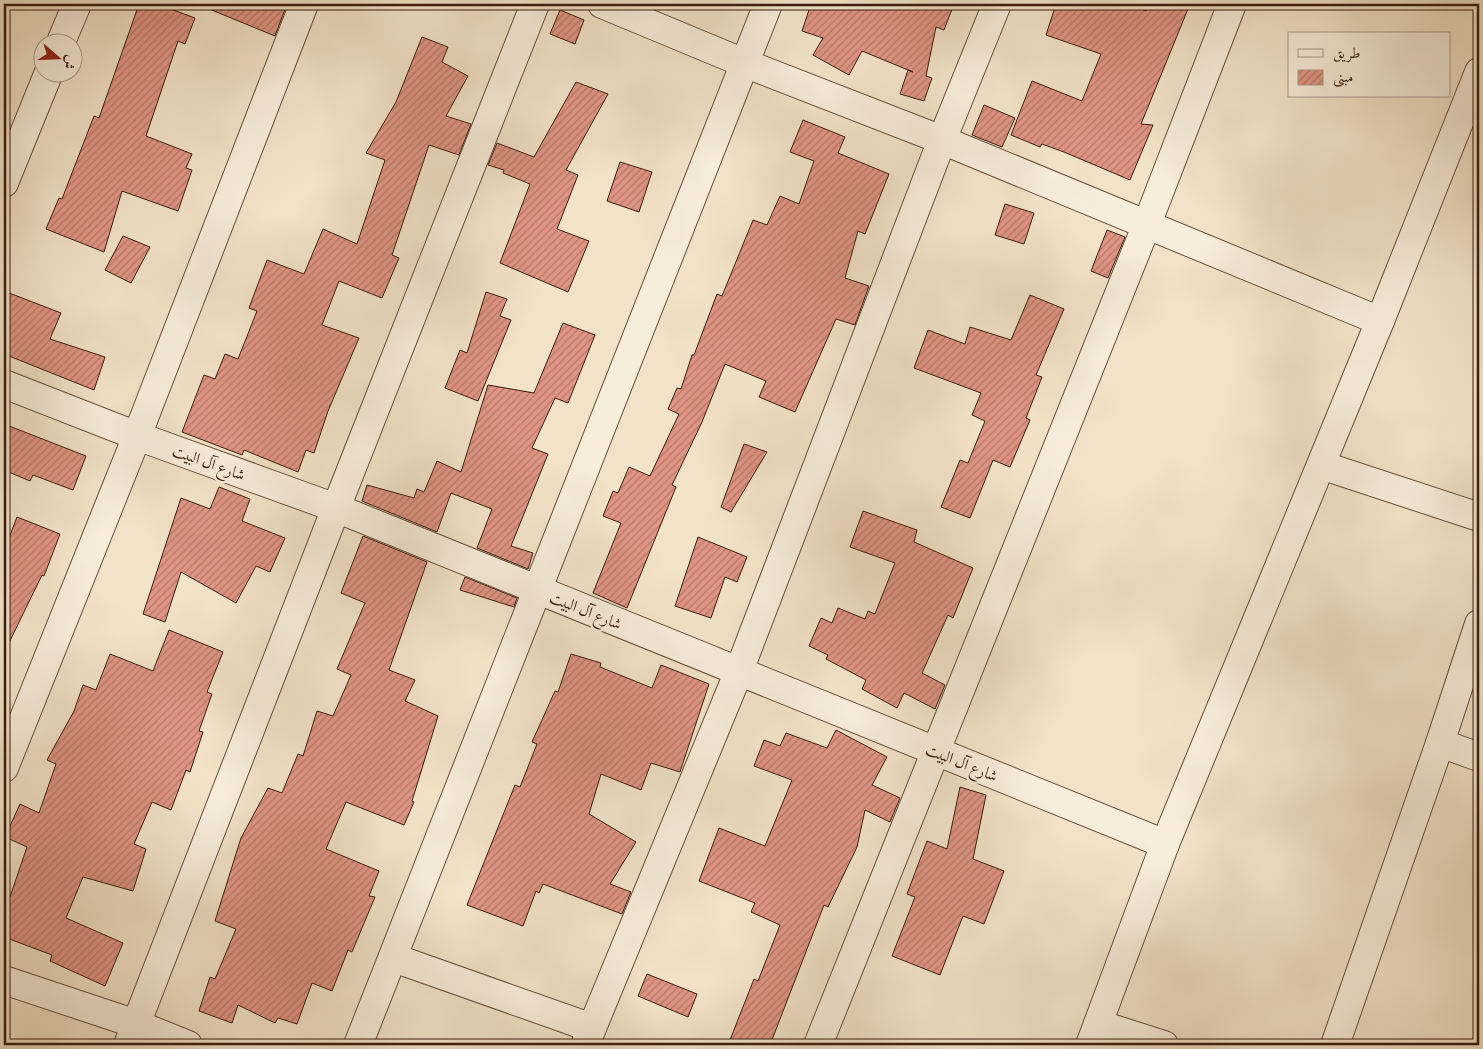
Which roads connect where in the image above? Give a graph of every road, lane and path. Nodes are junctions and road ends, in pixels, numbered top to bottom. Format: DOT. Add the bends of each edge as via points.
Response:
graph roads {
  1 [pos="77,4"];
  2 [pos="304,4"];
  3 [pos="535,4"];
  4 [pos="602,4"];
  5 [pos="768,4"];
  6 [pos="997,4"];
  7 [pos="1232,4"];
  8 [pos="65,32"];
  9 [pos="744,63"];
  10 [pos="1479,72"];
  11 [pos="45,82"];
  12 [pos="942,140"];
  13 [pos="4,182"];
  14 [pos="1147,224"];
  15 [pos="1380,321"];
  16 [pos="4,384"];
  17 [pos="136,436"];
  18 [pos="1321,465"];
  19 [pos="336,508"];
  20 [pos="1479,517"];
  21 [pos="537,591"];
  22 [pos="1479,624"];
  23 [pos="739,671"];
  24 [pos="1440,744"];
  25 [pos="935,752"];
  26 [pos="1479,757"];
  27 [pos="4,768"];
  28 [pos="1166,844"];
  29 [pos="394,958"];
  30 [pos="4,980"];
  31 [pos="1094,1034"];
  32 [pos="132,1035"];
  33 [pos="588,1037"];
  34 [pos="188,1045"];
  35 [pos="358,1045"];
  36 [pos="818,1045"];
  37 [pos="1164,1045"];
  38 [pos="1335,1045"];
  1 -- 8 [label="street"];
  2 -- 17 [label="street"];
  3 -- 19 [label="street"];
  4 -- 9 [label="street"];
  5 -- 9 [label="street"];
  6 -- 12 [label="street"];
  7 -- 14 [label="street"];
  9 -- 12 [label="street"];
  9 -- 21 [label="street"];
  10 -- 15 [label="street"];
  11 -- 13 [label="street"];
  12 -- 14 [label="street"];
  12 -- 23 [label="street"];
  14 -- 15 [label="street"];
  14 -- 25 [label="street"];
  15 -- 18 [label="street"];
  16 -- 17 [label="street, شارع آل البيت"];
  17 -- 19 [label="street, شارع آل البيت"];
  17 -- 27 [label="street"];
  18 -- 20 [label="street"];
  18 -- 28 [label="street"];
  19 -- 21 [label="street, شارع آل البيت"];
  19 -- 32 [label="street"];
  21 -- 23 [label="street, شارع آل البيت"];
  21 -- 29 [label="street"];
  22 -- 24 [label="street"];
  23 -- 25 [label="street, شارع آل البيت"];
  23 -- 33 [label="street"];
  24 -- 26 [label="street"];
  24 -- 38 [label="street"];
  25 -- 28 [label="street, شارع آل البيت"];
  25 -- 36 [label="street"];
  28 -- 31 [label="street"];
  29 -- 33 [label="street"];
  29 -- 35 [label="street"];
  30 -- 32 [label="street"];
  31 -- 37 [label="street"];
  32 -- 34 [label="street"];
}
